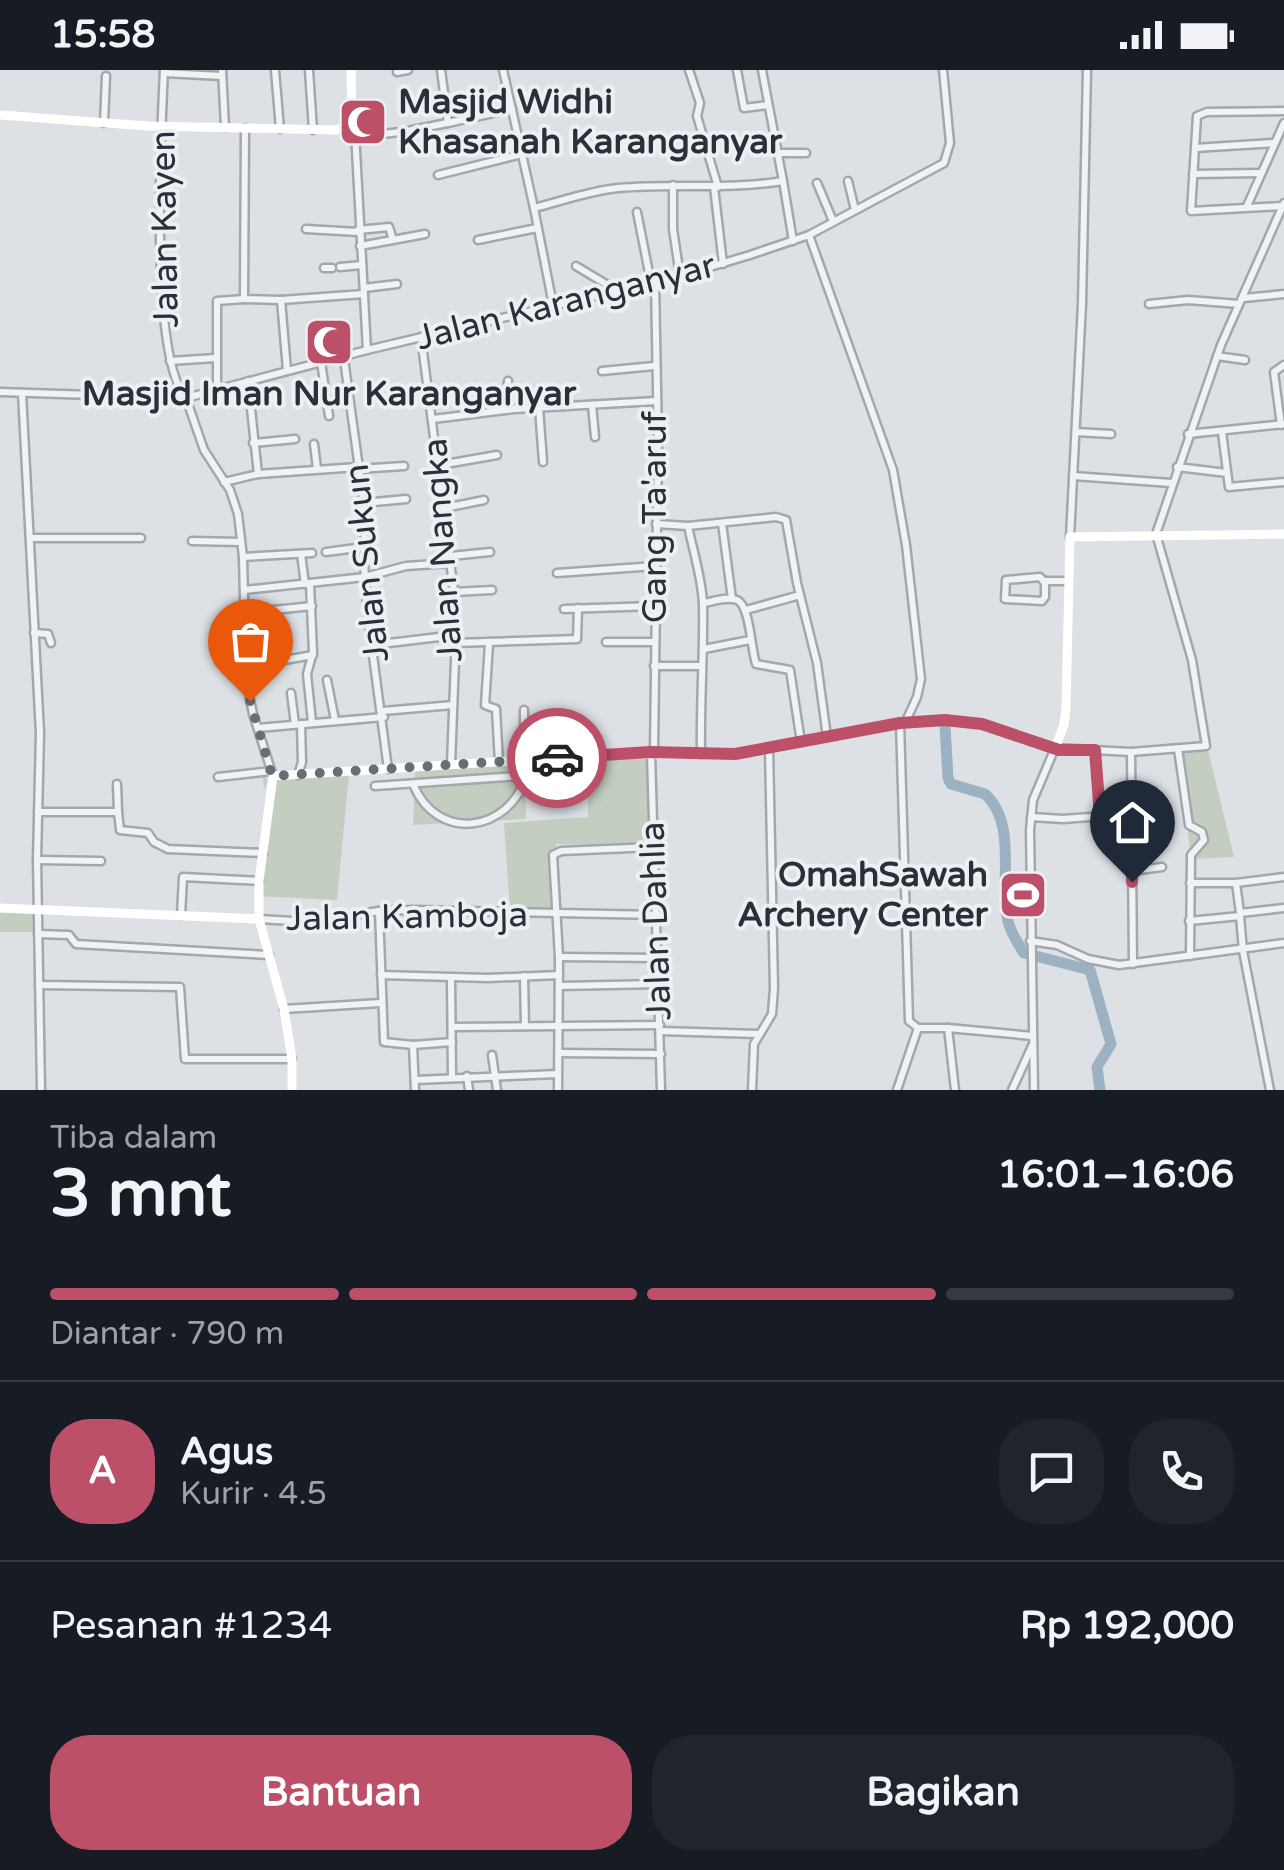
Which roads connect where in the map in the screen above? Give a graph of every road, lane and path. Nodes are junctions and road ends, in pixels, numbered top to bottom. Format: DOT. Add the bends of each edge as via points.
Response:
graph roads {
  1 [pos="275,70"];
  2 [pos="309,70"];
  3 [pos="351,70"];
  4 [pos="408,70"];
  5 [pos="441,70"];
  6 [pos="503,70"];
  7 [pos="689,70"];
  8 [pos="737,70"];
  9 [pos="762,70"];
  10 [pos="943,70"];
  11 [pos="1087,70"];
  12 [pos="164,71"];
  13 [pos="397,72"];
  14 [pos="222,73"];
  15 [pos="106,76"];
  16 [pos="768,105"];
  17 [pos="512,109"];
  18 [pos="1284,111"];
  19 [pos="0,115"];
  20 [pos="1284,122"];
  21 [pos="448,123"];
  22 [pos="104,124"];
  23 [pos="162,126"];
  24 [pos="225,127"];
  25 [pos="244,128"];
  26 [pos="280,128"];
  27 [pos="350,129"];
  28 [pos="313,130"];
  29 [pos="1274,144"];
  30 [pos="1195,148"];
  31 [pos="778,153"];
  32 [pos="806,153"];
  33 [pos="522,154"];
  34 [pos="1260,173"];
  35 [pos="1194,174"];
  36 [pos="438,175"];
  37 [pos="848,180"];
  38 [pos="783,181"];
  39 [pos="817,184"];
  40 [pos="673,186"];
  41 [pos="716,187"];
  42 [pos="1283,204"];
  43 [pos="1248,206"];
  44 [pos="534,208"];
  45 [pos="855,210"];
  46 [pos="638,212"];
  47 [pos="833,221"];
  48 [pos="536,228"];
  49 [pos="306,229"];
  50 [pos="358,231"];
  51 [pos="426,234"];
  52 [pos="808,235"];
  53 [pos="393,240"];
  54 [pos="478,240"];
  55 [pos="793,241"];
  56 [pos="360,246"];
  57 [pos="722,264"];
  58 [pos="362,265"];
  59 [pos="576,266"];
  60 [pos="332,268"];
  61 [pos="680,276"];
  62 [pos="653,282"];
  63 [pos="397,284"];
  64 [pos="617,290"];
  65 [pos="364,291"];
  66 [pos="1284,294"];
  67 [pos="244,299"];
  68 [pos="281,300"];
  69 [pos="1241,301"];
  70 [pos="1149,304"];
  71 [pos="553,305"];
  72 [pos="422,337"];
  73 [pos="367,350"];
  74 [pos="1217,356"];
  75 [pos="215,358"];
  76 [pos="344,358"];
  77 [pos="1245,360"];
  78 [pos="170,361"];
  79 [pos="322,362"];
  80 [pos="1284,365"];
  81 [pos="654,366"];
  82 [pos="288,370"];
  83 [pos="602,372"];
  84 [pos="248,381"];
  85 [pos="508,381"];
  86 [pos="218,387"];
  87 [pos="0,392"];
  88 [pos="22,393"];
  89 [pos="186,398"];
  90 [pos="656,401"];
  91 [pos="592,405"];
  92 [pos="539,408"];
  93 [pos="505,410"];
  94 [pos="329,416"];
  95 [pos="433,419"];
  96 [pos="1282,425"];
  97 [pos="1076,432"];
  98 [pos="1222,432"];
  99 [pos="1111,434"];
  100 [pos="1188,434"];
  101 [pos="595,437"];
  102 [pos="295,439"];
  103 [pos="253,443"];
  104 [pos="314,444"];
  105 [pos="497,455"];
  106 [pos="543,462"];
  107 [pos="440,465"];
  108 [pos="404,466"];
  109 [pos="1177,467"];
  110 [pos="358,468"];
  111 [pos="317,469"];
  112 [pos="1227,473"];
  113 [pos="258,474"];
  114 [pos="1073,476"];
  115 [pos="224,482"];
  116 [pos="1284,482"];
  117 [pos="1171,483"];
  118 [pos="406,499"];
  119 [pos="484,500"];
  120 [pos="364,503"];
  121 [pos="445,508"];
  122 [pos="722,523"];
  123 [pos="656,524"];
  124 [pos="688,526"];
  125 [pos="1156,534"];
  126 [pos="1284,534"];
  127 [pos="1070,537"];
  128 [pos="30,538"];
  129 [pos="141,538"];
  130 [pos="192,541"];
  131 [pos="241,542"];
  132 [pos="364,548"];
  133 [pos="326,552"];
  134 [pos="490,552"];
  135 [pos="302,554"];
  136 [pos="312,554"];
  137 [pos="243,557"];
  138 [pos="451,559"];
  139 [pos="655,566"];
  140 [pos="557,573"];
  141 [pos="365,577"];
  142 [pos="1045,581"];
  143 [pos="1068,581"];
  144 [pos="308,584"];
  145 [pos="244,590"];
  146 [pos="492,590"];
  147 [pos="454,592"];
  148 [pos="800,595"];
  149 [pos="732,599"];
  150 [pos="703,603"];
  151 [pos="312,606"];
  152 [pos="654,606"];
  153 [pos="564,608"];
  154 [pos="578,608"];
  155 [pos="746,610"];
  156 [pos="244,614"];
  157 [pos="34,634"];
  158 [pos="455,639"];
  159 [pos="750,640"];
  160 [pos="51,642"];
  161 [pos="606,642"];
  162 [pos="654,642"];
  163 [pos="489,644"];
  164 [pos="372,645"];
  165 [pos="704,649"];
  166 [pos="312,655"];
  167 [pos="245,666"];
  168 [pos="654,666"];
  169 [pos="701,666"];
  170 [pos="327,680"];
  171 [pos="291,693"];
  172 [pos="453,704"];
  173 [pos="524,710"];
  174 [pos="383,714"];
  175 [pos="335,720"];
  176 [pos="312,722"];
  177 [pos="903,723"];
  178 [pos="298,724"];
  179 [pos="258,728"];
  180 [pos="827,737"];
  181 [pos="801,742"];
  182 [pos="1055,748"];
  183 [pos="1178,749"];
  184 [pos="768,750"];
  185 [pos="1095,750"];
  186 [pos="1131,752"];
  187 [pos="652,753"];
  188 [pos="701,755"];
  189 [pos="524,760"];
  190 [pos="502,762"];
  191 [pos="450,764"];
  192 [pos="424,766"];
  193 [pos="388,769"];
  194 [pos="591,771"];
  195 [pos="272,774"];
  196 [pos="298,775"];
  197 [pos="527,775"];
  198 [pos="506,776"];
  199 [pos="218,778"];
  200 [pos="426,783"];
  201 [pos="117,784"];
  202 [pos="413,784"];
  203 [pos="376,786"];
  204 [pos="38,812"];
  205 [pos="118,812"];
  206 [pos="1131,814"];
  207 [pos="1100,816"];
  208 [pos="1031,818"];
  209 [pos="654,847"];
  210 [pos="263,853"];
  211 [pos="37,860"];
  212 [pos="101,860"];
  213 [pos="1162,867"];
  214 [pos="1132,870"];
  215 [pos="1284,876"];
  216 [pos="260,881"];
  217 [pos="1190,883"];
  218 [pos="1236,883"];
  219 [pos="0,908"];
  220 [pos="38,908"];
  221 [pos="1284,908"];
  222 [pos="378,911"];
  223 [pos="555,914"];
  224 [pos="181,915"];
  225 [pos="658,915"];
  226 [pos="259,920"];
  227 [pos="1189,921"];
  228 [pos="38,934"];
  229 [pos="1030,942"];
  230 [pos="1284,943"];
  231 [pos="1243,951"];
  232 [pos="269,955"];
  233 [pos="1190,956"];
  234 [pos="559,957"];
  235 [pos="659,958"];
  236 [pos="1134,964"];
  237 [pos="559,975"];
  238 [pos="380,976"];
  239 [pos="524,976"];
  240 [pos="450,978"];
  241 [pos="660,984"];
  242 [pos="39,985"];
  243 [pos="559,986"];
  244 [pos="380,1003"];
  245 [pos="284,1009"];
  246 [pos="559,1025"];
  247 [pos="525,1026"];
  248 [pos="452,1028"];
  249 [pos="660,1028"];
  250 [pos="918,1028"];
  251 [pos="948,1028"];
  252 [pos="758,1034"];
  253 [pos="1033,1040"];
  254 [pos="452,1042"];
  255 [pos="413,1044"];
  256 [pos="559,1053"];
  257 [pos="661,1054"];
  258 [pos="492,1055"];
  259 [pos="292,1059"];
  260 [pos="558,1074"];
  261 [pos="494,1075"];
  262 [pos="468,1076"];
  263 [pos="452,1077"];
  264 [pos="415,1080"];
  265 [pos="41,1090"];
  266 [pos="292,1090"];
  267 [pos="415,1090"];
  268 [pos="468,1090"];
  269 [pos="497,1090"];
  270 [pos="558,1090"];
  271 [pos="661,1090"];
  272 [pos="752,1090"];
  273 [pos="897,1090"];
  274 [pos="955,1090"];
  275 [pos="1012,1090"];
  276 [pos="1034,1090"];
  277 [pos="1270,1090"];
  1 -- 26 [label="street"];
  2 -- 28 [label="street"];
  3 -- 27 [label="street"];
  4 -- 13 [label="street"];
  5 -- 21 [label="street"];
  6 -- 17 [label="street"];
  7 -- 41 [label="street"];
  8 -- 16 [label="street" via="744,108"];
  9 -- 16 [label="street"];
  10 -- 45 [label="street, Jalan Karanganyar" via="950,142 944,163"];
  11 -- 97 [label="street"];
  12 -- 14 [label="street"];
  12 -- 23 [label="street, Jalan Kayen"];
  14 -- 24 [label="street"];
  15 -- 22 [label="street"];
  16 -- 31 [label="street"];
  17 -- 21 [label="street"];
  17 -- 33 [label="street"];
  18 -- 30 [label="street" via="1201,114"];
  19 -- 22 [label="street"];
  20 -- 29 [label="street"];
  21 -- 27 [label="street" via="376,133"];
  22 -- 23 [label="street"];
  23 -- 24 [label="street"];
  23 -- 78 [label="street, Jalan Kayen"];
  24 -- 25 [label="street"];
  25 -- 26 [label="street"];
  25 -- 67 [label="street"];
  26 -- 28 [label="street"];
  27 -- 28 [label="street"];
  27 -- 50 [label="street"];
  29 -- 30 [label="street"];
  29 -- 34 [label="street"];
  30 -- 35 [label="street"];
  31 -- 32 [label="street"];
  31 -- 38 [label="street"];
  33 -- 36 [label="street"];
  33 -- 44 [label="street"];
  34 -- 35 [label="street"];
  34 -- 43 [label="street"];
  35 -- 43 [label="street" via="1191,211"];
  37 -- 45 [label="street"];
  38 -- 41 [label="street"];
  38 -- 55 [label="street"];
  39 -- 47 [label="street"];
  40 -- 41 [label="street"];
  40 -- 44 [label="street" via="596,192"];
  40 -- 61 [label="street"];
  41 -- 57 [label="street"];
  42 -- 43 [label="street"];
  42 -- 69 [label="street"];
  44 -- 48 [label="street"];
  45 -- 47 [label="street, Jalan Karanganyar"];
  46 -- 62 [label="street, Gang Ta'aruf"];
  47 -- 52 [label="street, Jalan Karanganyar"];
  48 -- 54 [label="street"];
  48 -- 71 [label="street"];
  49 -- 50 [label="street"];
  50 -- 53 [label="street" via="389,226"];
  50 -- 56 [label="street"];
  51 -- 53 [label="street"];
  52 -- 55 [label="street, Jalan Karanganyar"];
  52 -- 177 [label="street" via="893,470 920,679"];
  53 -- 56 [label="street"];
  55 -- 57 [label="street, Jalan Karanganyar"];
  56 -- 58 [label="street"];
  57 -- 61 [label="street, Jalan Karanganyar"];
  58 -- 60 [label="street"];
  58 -- 65 [label="street"];
  59 -- 64 [label="street"];
  61 -- 62 [label="street, Jalan Karanganyar"];
  62 -- 64 [label="street, Jalan Karanganyar"];
  62 -- 81 [label="street, Gang Ta'aruf"];
  63 -- 65 [label="street"];
  64 -- 71 [label="street, Jalan Karanganyar"];
  65 -- 68 [label="street"];
  65 -- 73 [label="street"];
  66 -- 69 [label="street"];
  67 -- 68 [label="street"];
  67 -- 75 [label="street" via="217,300"];
  68 -- 82 [label="street"];
  69 -- 70 [label="street"];
  69 -- 74 [label="street"];
  71 -- 72 [label="street, Jalan Karanganyar"];
  72 -- 73 [label="street, Jalan Karanganyar"];
  72 -- 95 [label="street, Jalan Nangka"];
  73 -- 76 [label="street, Jalan Karanganyar"];
  74 -- 77 [label="street"];
  74 -- 100 [label="street"];
  75 -- 78 [label="street"];
  75 -- 86 [label="street"];
  76 -- 79 [label="street, Jalan Karanganyar"];
  76 -- 110 [label="street, Jalan Sukun"];
  78 -- 89 [label="street, Jalan Kayen"];
  79 -- 82 [label="street, Jalan Karanganyar"];
  79 -- 94 [label="street"];
  80 -- 96 [label="street" via="1274,372"];
  81 -- 83 [label="street"];
  81 -- 90 [label="street, Gang Ta'aruf"];
  82 -- 84 [label="street, Jalan Karanganyar"];
  84 -- 86 [label="street, Jalan Karanganyar"];
  84 -- 103 [label="street"];
  85 -- 93 [label="street"];
  86 -- 89 [label="street, Jalan Karanganyar"];
  87 -- 88 [label="street"];
  88 -- 89 [label="street"];
  88 -- 128 [label="street"];
  89 -- 115 [label="street" via="204,450"];
  90 -- 91 [label="street"];
  90 -- 123 [label="street, Gang Ta'aruf"];
  91 -- 92 [label="street"];
  91 -- 101 [label="street"];
  92 -- 93 [label="street"];
  92 -- 106 [label="street"];
  93 -- 95 [label="street"];
  95 -- 107 [label="street, Jalan Nangka"];
  96 -- 98 [label="street"];
  97 -- 99 [label="street"];
  97 -- 114 [label="street"];
  98 -- 100 [label="street"];
  98 -- 112 [label="street"];
  100 -- 109 [label="street"];
  102 -- 103 [label="street"];
  103 -- 113 [label="street"];
  104 -- 111 [label="street"];
  105 -- 107 [label="street"];
  107 -- 121 [label="street, Jalan Nangka"];
  108 -- 110 [label="street"];
  109 -- 112 [label="street"];
  109 -- 117 [label="street"];
  110 -- 111 [label="street"];
  110 -- 120 [label="street, Jalan Sukun"];
  111 -- 113 [label="street"];
  112 -- 116 [label="street" via="1231,488"];
  113 -- 115 [label="street"];
  114 -- 117 [label="street"];
  114 -- 127 [label="street"];
  115 -- 131 [label="street" via="236,504"];
  117 -- 125 [label="street"];
  118 -- 120 [label="street"];
  119 -- 121 [label="street"];
  120 -- 132 [label="street, Jalan Sukun"];
  121 -- 138 [label="street, Jalan Nangka"];
  122 -- 124 [label="street"];
  122 -- 148 [label="street" via="785,519"];
  122 -- 149 [label="street"];
  123 -- 124 [label="street"];
  123 -- 139 [label="street, Gang Ta'aruf"];
  124 -- 150 [label="street"];
  125 -- 126 [label="street"];
  125 -- 127 [label="street"];
  125 -- 183 [label="street" via="1192,660 1206,745"];
  127 -- 143 [label="street"];
  128 -- 129 [label="street"];
  128 -- 157 [label="street"];
  130 -- 131 [label="street"];
  131 -- 137 [label="street"];
  132 -- 133 [label="street"];
  132 -- 141 [label="street, Jalan Sukun"];
  134 -- 138 [label="street"];
  135 -- 136 [label="street"];
  135 -- 137 [label="street"];
  135 -- 144 [label="street"];
  137 -- 145 [label="street"];
  138 -- 141 [label="street"];
  138 -- 147 [label="street, Jalan Nangka"];
  139 -- 140 [label="street"];
  139 -- 152 [label="street, Gang Ta'aruf"];
  141 -- 144 [label="street"];
  141 -- 164 [label="street, Jalan Sukun"];
  142 -- 142 [label="street" via="1042,601 1004,598 1008,579"];
  142 -- 143 [label="street"];
  143 -- 182 [label="street" via="1066,708"];
  144 -- 145 [label="street"];
  144 -- 151 [label="street"];
  145 -- 156 [label="street"];
  146 -- 147 [label="street"];
  147 -- 158 [label="street, Jalan Nangka"];
  148 -- 155 [label="street"];
  148 -- 180 [label="street"];
  149 -- 150 [label="street"];
  149 -- 155 [label="street"];
  150 -- 165 [label="street"];
  151 -- 156 [label="street"];
  151 -- 166 [label="street"];
  152 -- 154 [label="street"];
  152 -- 162 [label="street, Gang Ta'aruf"];
  153 -- 154 [label="street"];
  154 -- 163 [label="street" via="578,639"];
  155 -- 159 [label="street"];
  156 -- 167 [label="street"];
  157 -- 160 [label="street" via="48,634"];
  157 -- 204 [label="street"];
  158 -- 163 [label="street"];
  158 -- 164 [label="street"];
  158 -- 172 [label="street, Jalan Nangka"];
  159 -- 165 [label="street"];
  159 -- 181 [label="street" via="756,664 790,670"];
  161 -- 162 [label="street"];
  162 -- 168 [label="street, Gang Ta'aruf"];
  163 -- 190 [label="street" via="485,705 496,709"];
  164 -- 174 [label="street, Jalan Sukun"];
  165 -- 169 [label="street"];
  166 -- 167 [label="street"];
  166 -- 176 [label="street"];
  167 -- 179 [label="street"];
  168 -- 169 [label="street"];
  168 -- 187 [label="street, Gang Ta'aruf"];
  169 -- 188 [label="street"];
  170 -- 175 [label="street"];
  171 -- 178 [label="street"];
  172 -- 174 [label="street"];
  172 -- 191 [label="street, Jalan Nangka"];
  173 -- 189 [label="street"];
  174 -- 175 [label="street"];
  174 -- 193 [label="street, Jalan Sukun"];
  175 -- 176 [label="street"];
  176 -- 178 [label="street"];
  177 -- 180 [label="street"];
  177 -- 182 [label="street" via="982,724"];
  177 -- 250 [label="street" via="909,1021"];
  178 -- 179 [label="street"];
  178 -- 196 [label="street"];
  179 -- 195 [label="street"];
  180 -- 181 [label="street"];
  181 -- 184 [label="street"];
  182 -- 185 [label="street"];
  182 -- 208 [label="street"];
  183 -- 186 [label="street"];
  183 -- 217 [label="street" via="1189,825 1204,840 1191,855"];
  184 -- 188 [label="street"];
  184 -- 252 [label="street" via="774,988 772,1014"];
  185 -- 186 [label="street"];
  185 -- 207 [label="street"];
  186 -- 206 [label="street"];
  187 -- 188 [label="street"];
  187 -- 189 [label="street"];
  187 -- 209 [label="street, Jalan Dahlia"];
  189 -- 190 [label="street"];
  190 -- 191 [label="street"];
  190 -- 198 [label="street"];
  191 -- 192 [label="street"];
  192 -- 193 [label="street"];
  192 -- 200 [label="street"];
  193 -- 196 [label="street"];
  194 -- 197 [label="street"];
  195 -- 196 [label="street"];
  195 -- 199 [label="street"];
  195 -- 210 [label="street"];
  197 -- 198 [label="street"];
  197 -- 202 [label="street" via="507,808 468,824 434,812"];
  198 -- 200 [label="street"];
  200 -- 202 [label="street"];
  201 -- 205 [label="street"];
  202 -- 203 [label="street"];
  204 -- 205 [label="street"];
  204 -- 211 [label="street"];
  205 -- 210 [label="street" via="120,830 148,833 168,849"];
  206 -- 207 [label="street"];
  206 -- 214 [label="street"];
  207 -- 208 [label="street"];
  208 -- 229 [label="street"];
  209 -- 223 [label="street" via="554,853"];
  209 -- 225 [label="street, Jalan Dahlia"];
  210 -- 216 [label="street"];
  211 -- 212 [label="street"];
  211 -- 220 [label="street"];
  213 -- 214 [label="street"];
  214 -- 236 [label="street"];
  215 -- 218 [label="street"];
  216 -- 224 [label="street" via="184,877"];
  216 -- 226 [label="street"];
  217 -- 218 [label="street"];
  217 -- 227 [label="street"];
  218 -- 221 [label="street" via="1240,913"];
  219 -- 220 [label="street"];
  220 -- 224 [label="street"];
  220 -- 228 [label="street"];
  222 -- 223 [label="street, Jalan Kamboja"];
  222 -- 226 [label="street, Jalan Kamboja" via="308,922"];
  222 -- 238 [label="street"];
  223 -- 225 [label="street, Jalan Kamboja"];
  223 -- 234 [label="street"];
  224 -- 226 [label="street"];
  225 -- 235 [label="street, Jalan Dahlia"];
  226 -- 232 [label="street"];
  227 -- 231 [label="street" via="1240,916"];
  227 -- 233 [label="street"];
  228 -- 232 [label="street" via="69,934 74,943"];
  228 -- 242 [label="street"];
  229 -- 236 [label="street" via="1100,962"];
  229 -- 253 [label="street"];
  230 -- 231 [label="street"];
  231 -- 233 [label="street"];
  231 -- 277 [label="street"];
  232 -- 245 [label="street"];
  233 -- 236 [label="street"];
  234 -- 235 [label="street"];
  234 -- 237 [label="street"];
  235 -- 241 [label="street, Jalan Dahlia"];
  237 -- 239 [label="street"];
  237 -- 243 [label="street"];
  238 -- 240 [label="street"];
  238 -- 244 [label="street"];
  239 -- 240 [label="street"];
  239 -- 247 [label="street"];
  240 -- 248 [label="street"];
  241 -- 243 [label="street"];
  241 -- 249 [label="street, Jalan Dahlia"];
  242 -- 259 [label="street" via="180,987 185,1059"];
  242 -- 265 [label="street"];
  243 -- 246 [label="street"];
  244 -- 245 [label="street"];
  244 -- 255 [label="street" via="384,1042"];
  245 -- 259 [label="street"];
  246 -- 247 [label="street"];
  246 -- 249 [label="street"];
  246 -- 256 [label="street"];
  247 -- 248 [label="street"];
  248 -- 254 [label="street"];
  249 -- 252 [label="street"];
  249 -- 257 [label="street, Jalan Dahlia"];
  250 -- 251 [label="street"];
  250 -- 273 [label="street"];
  251 -- 253 [label="street"];
  251 -- 274 [label="street"];
  252 -- 272 [label="street"];
  253 -- 275 [label="street"];
  253 -- 276 [label="street"];
  254 -- 255 [label="street"];
  254 -- 263 [label="street"];
  255 -- 264 [label="street"];
  256 -- 257 [label="street"];
  256 -- 260 [label="street"];
  257 -- 271 [label="street, Jalan Dahlia"];
  258 -- 261 [label="street"];
  259 -- 266 [label="street"];
  260 -- 261 [label="street"];
  260 -- 270 [label="street"];
  261 -- 262 [label="street"];
  261 -- 269 [label="street"];
  262 -- 263 [label="street"];
  262 -- 268 [label="street"];
  263 -- 264 [label="street"];
  264 -- 267 [label="street"];
}
